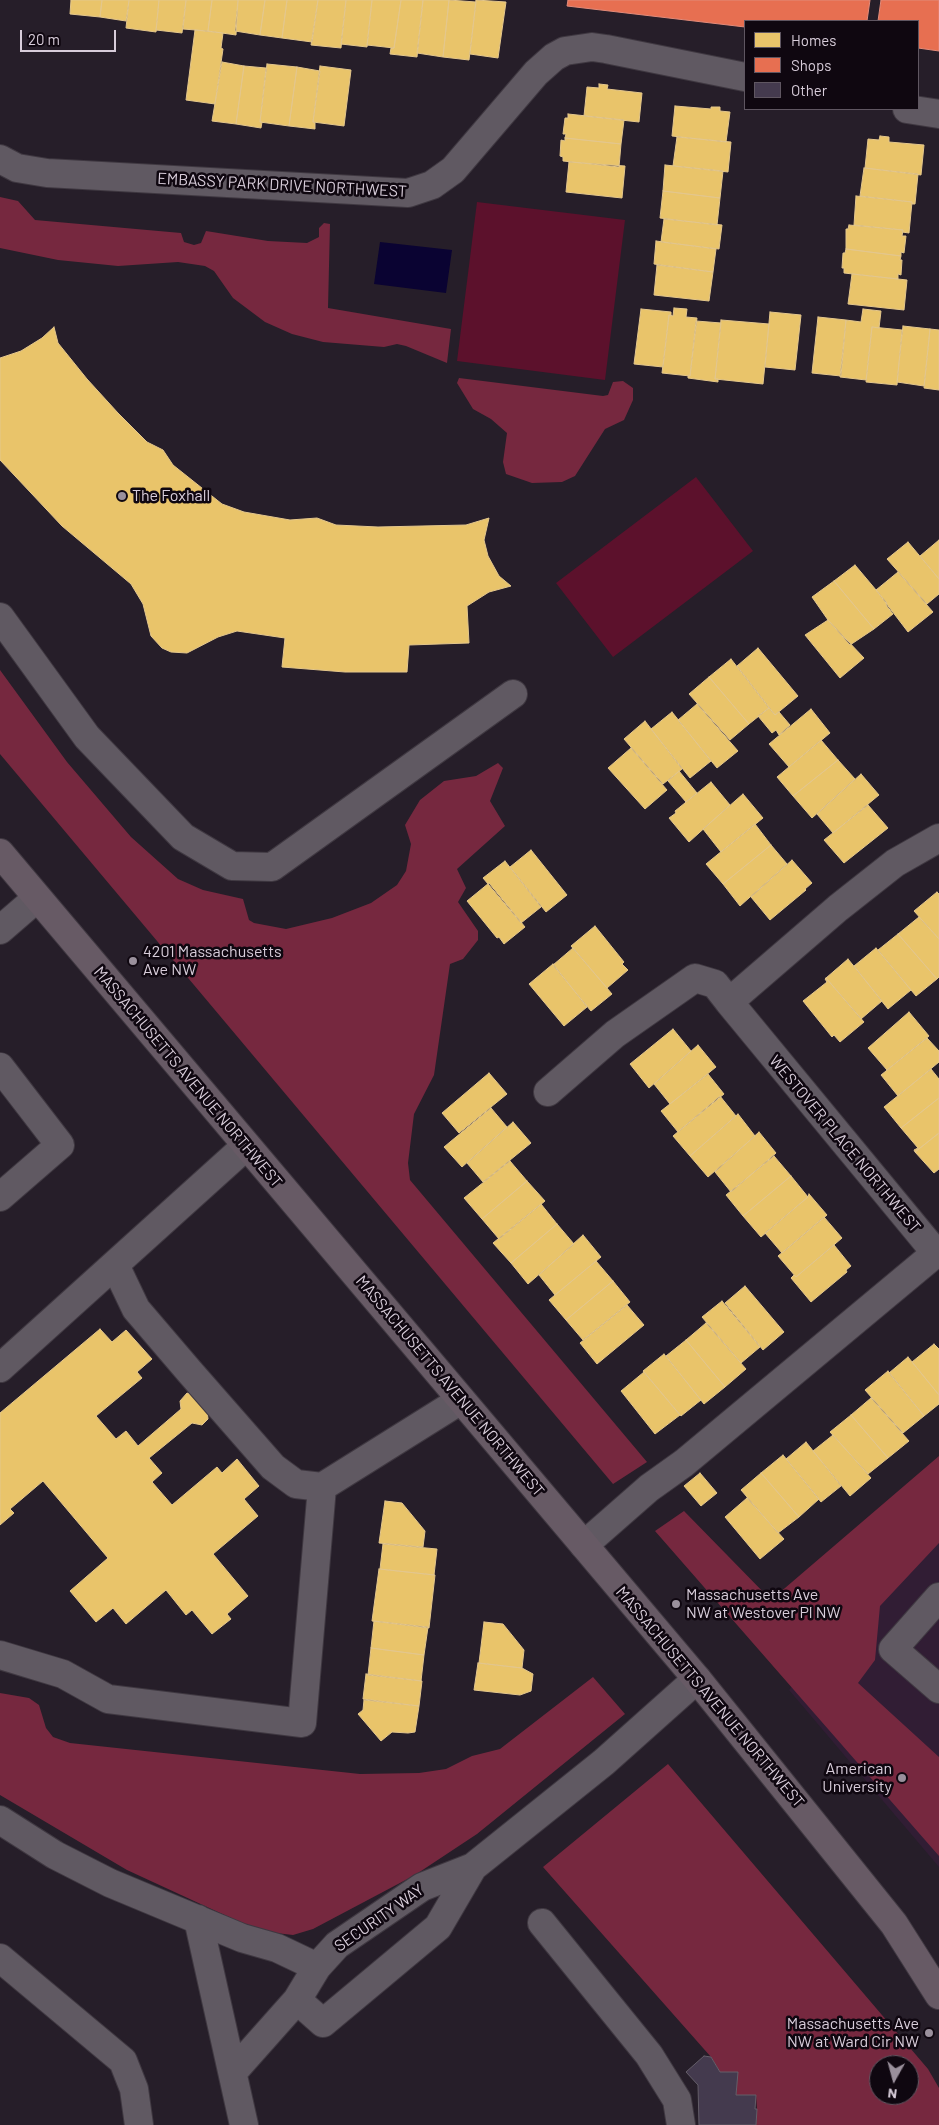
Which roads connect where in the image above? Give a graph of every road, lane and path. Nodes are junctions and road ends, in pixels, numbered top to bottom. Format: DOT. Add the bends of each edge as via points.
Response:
graph roads {
  1 [pos="744,77"];
  2 [pos="913,110"];
  3 [pos="939,114"];
  4 [pos="0,159"];
  5 [pos="0,617"];
  6 [pos="513,694"];
  7 [pos="939,838"];
  8 [pos="0,853"];
  9 [pos="37,898"];
  10 [pos="0,930"];
  11 [pos="730,1002"];
  12 [pos="0,1067"];
  13 [pos="548,1092"];
  14 [pos="246,1146"];
  15 [pos="0,1197"];
  16 [pos="114,1265"];
  17 [pos="0,1368"];
  18 [pos="461,1400"];
  19 [pos="322,1487"];
  20 [pos="584,1545"];
  21 [pos="939,1597"];
  22 [pos="0,1655"];
  23 [pos="697,1679"];
  24 [pos="939,1689"];
  25 [pos="0,1820"];
  26 [pos="473,1867"];
  27 [pos="198,1919"];
  28 [pos="542,1923"];
  29 [pos="894,1924"];
  30 [pos="0,1958"];
  31 [pos="939,1958"];
  32 [pos="317,1967"];
  33 [pos="939,1995"];
  34 [pos="297,2000"];
  35 [pos="233,2072"];
  36 [pos="139,2125"];
  37 [pos="244,2125"];
  38 [pos="681,2125"];
  1 -- 4 [label="street, EMBASSY PARK DRIVE NORTHWEST" via="606,49 592,47 565,51 536,73 453,170 432,185 408,193 47,173 17,168"];
  2 -- 3 [label="street"];
  5 -- 6 [label="street" via="88,737 183,837 232,866 272,867"];
  7 -- 11 [label="street" via="895,863"];
  8 -- 9 [label="main road, MASSACHUSETTS AVENUE NORTHWEST"];
  9 -- 10 [label="street"];
  9 -- 14 [label="main road, MASSACHUSETTS AVENUE NORTHWEST"];
  11 -- 13 [label="street" via="715,984 694,978 615,1034"];
  11 -- 20 [label="street, WESTOVER PLACE NORTHWEST" via="936,1253"];
  12 -- 15 [label="street" via="60,1145"];
  14 -- 16 [label="street"];
  14 -- 18 [label="main road, MASSACHUSETTS AVENUE NORTHWEST"];
  16 -- 17 [label="street"];
  16 -- 19 [label="street" via="136,1309 273,1466 296,1484"];
  18 -- 19 [label="street"];
  18 -- 20 [label="main road, MASSACHUSETTS AVENUE NORTHWEST"];
  19 -- 22 [label="street" via="302,1723 108,1699 63,1674"];
  20 -- 23 [label="main road, MASSACHUSETTS AVENUE NORTHWEST"];
  21 -- 24 [label="street" via="893,1649"];
  23 -- 26 [label="street, SECURITY WAY" via="604,1762"];
  23 -- 29 [label="main road, MASSACHUSETTS AVENUE NORTHWEST"];
  25 -- 27 [label="street" via="55,1855 110,1883"];
  26 -- 32 [label="street, SECURITY WAY" via="422,1887 337,1945"];
  26 -- 34 [label="street" via="438,1927 323,2023"];
  27 -- 32 [label="street" via="242,1938 278,1948"];
  27 -- 35 [label="street"];
  28 -- 38 [label="street" via="649,2056 677,2100"];
  29 -- 31 [label="main road, MASSACHUSETTS AVENUE NORTHWEST"];
  29 -- 33 [label="main road, MASSACHUSETTS AVENUE NORTHWEST"];
  30 -- 36 [label="street" via="123,2061 134,2089"];
  32 -- 34 [label="street, SECURITY WAY"];
  34 -- 35 [label="street, SECURITY WAY"];
  35 -- 37 [label="street"];
}
